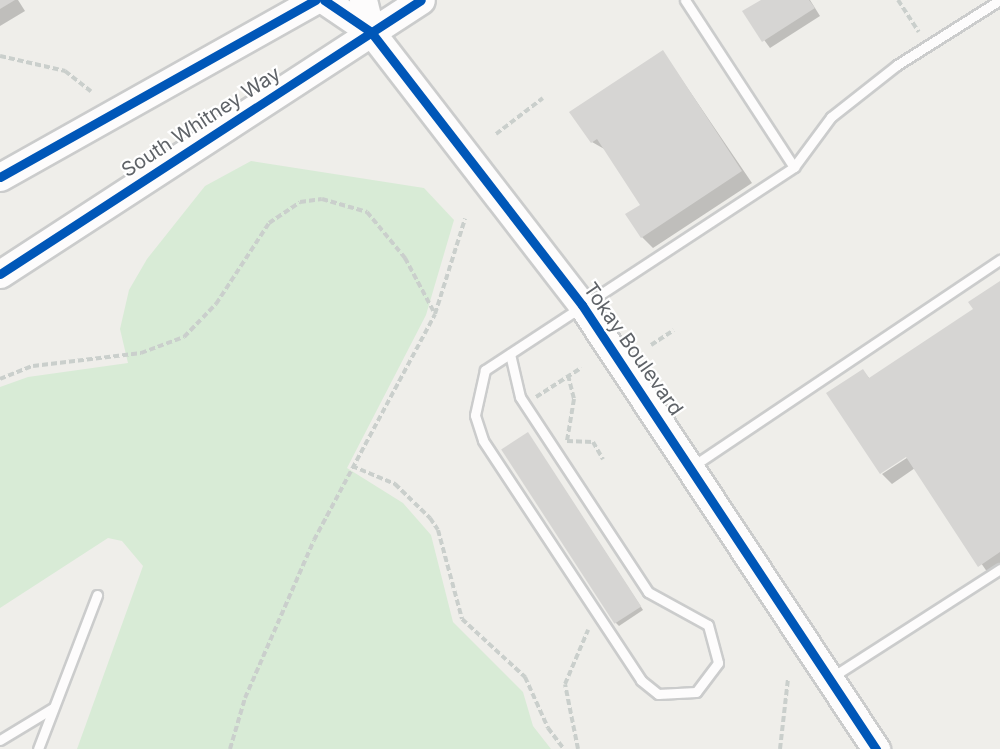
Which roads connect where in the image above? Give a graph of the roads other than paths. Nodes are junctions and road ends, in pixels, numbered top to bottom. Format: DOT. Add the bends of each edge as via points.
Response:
graph roads {
  1 [pos="315,0"];
  2 [pos="324,0"];
  3 [pos="363,0"];
  4 [pos="421,0"];
  5 [pos="685,0"];
  6 [pos="1000,0"];
  7 [pos="371,32"];
  8 [pos="794,167"];
  9 [pos="0,177"];
  10 [pos="1000,260"];
  11 [pos="0,274"];
  12 [pos="582,304"];
  13 [pos="510,354"];
  14 [pos="692,466"];
  15 [pos="1000,569"];
  16 [pos="97,595"];
  17 [pos="830,678"];
  18 [pos="54,708"];
  19 [pos="0,740"];
  20 [pos="38,749"];
  21 [pos="876,749"];
  1 -- 9 [label="street"];
  2 -- 7 [label="street, Tokay Boulevard"];
  3 -- 7 [label="street, Tokay Boulevard"];
  4 -- 7 [label="street, South Whitney Way"];
  5 -- 8 [label="lane"];
  6 -- 8 [label="lane" via="928,45 831,117"];
  7 -- 11 [label="street, South Whitney Way"];
  7 -- 12 [label="street, Tokay Boulevard"];
  8 -- 12 [label="lane"];
  10 -- 14 [label="lane"];
  12 -- 13 [label="lane"];
  12 -- 14 [label="street, Tokay Boulevard"];
  13 -- 13 [label="lane" via="485,370 477,389 475,416 483,440 641,680 657,694 696,692 711,679 718,663 708,625 648,592 525,405"];
  14 -- 17 [label="street, Tokay Boulevard"];
  15 -- 17 [label="lane"];
  16 -- 18 [label="lane"];
  17 -- 21 [label="street, Tokay Boulevard"];
  18 -- 19 [label="lane"];
  18 -- 20 [label="lane"];
}
